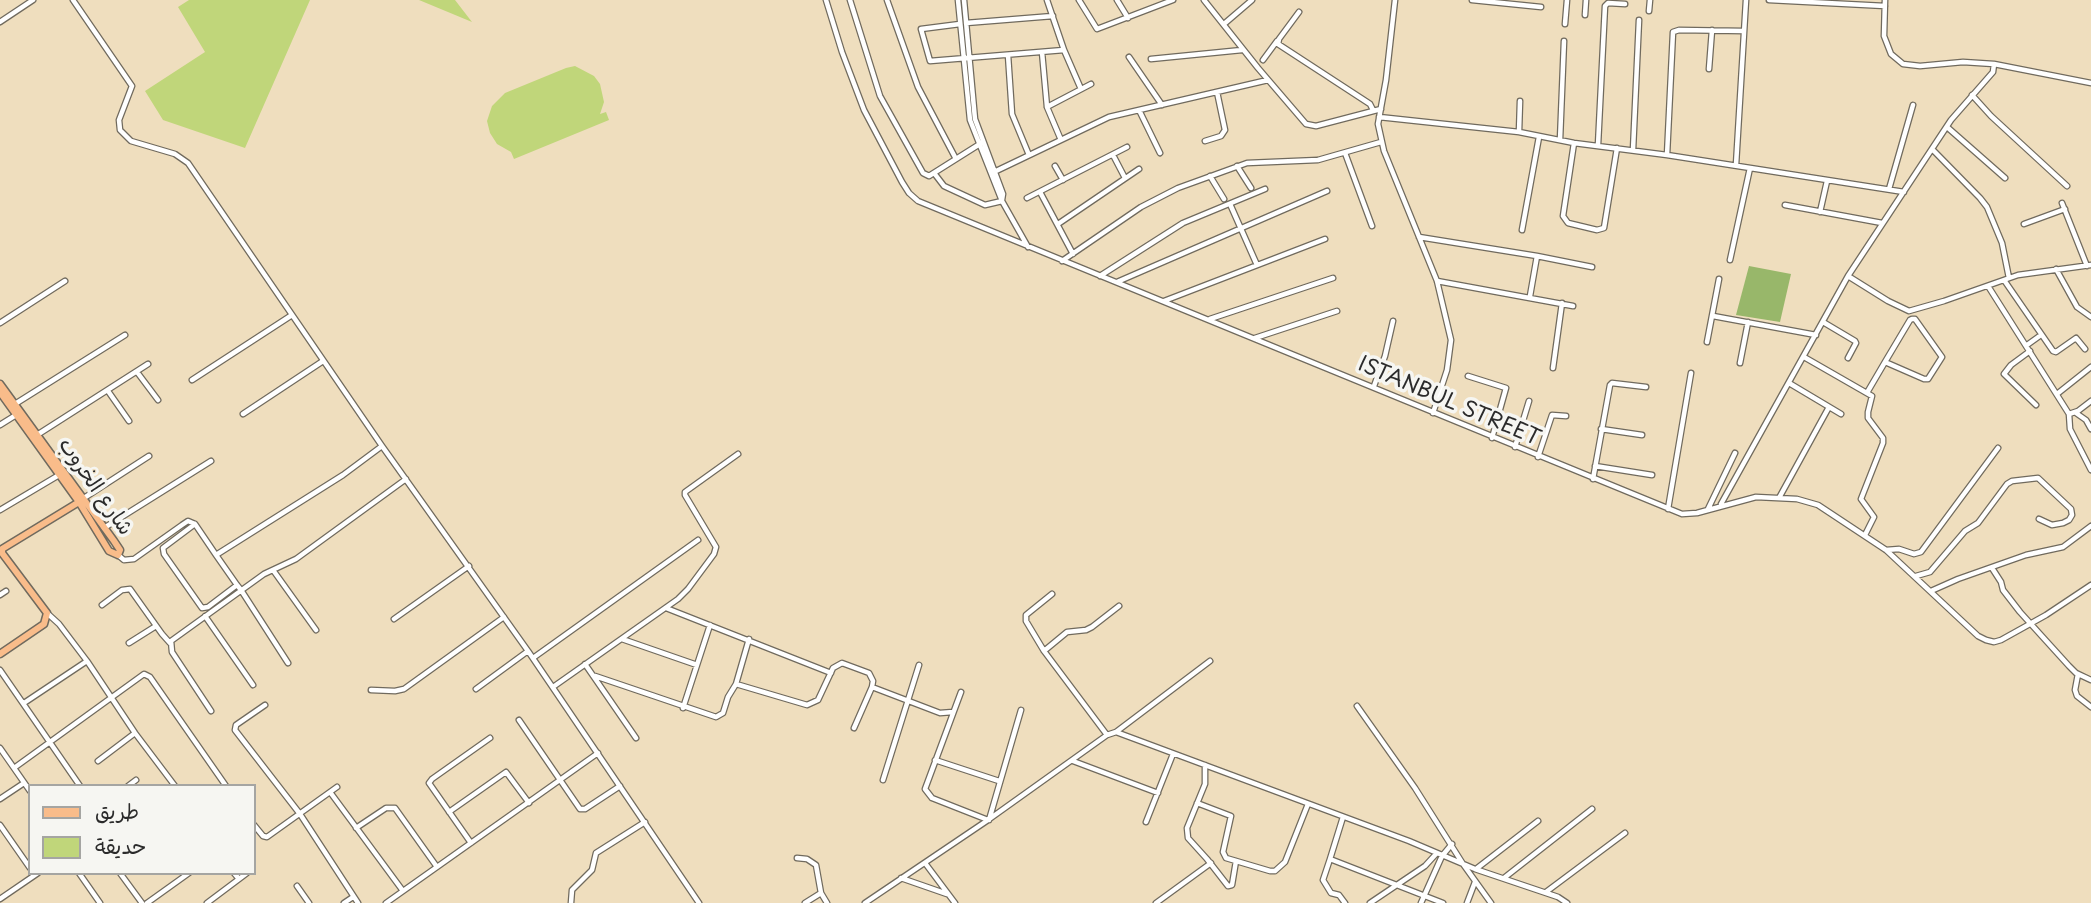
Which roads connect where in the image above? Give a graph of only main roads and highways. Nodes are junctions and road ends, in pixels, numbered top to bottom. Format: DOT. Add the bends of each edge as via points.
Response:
graph roads {
  1 [pos="0,384"];
  2 [pos="0,392"];
  3 [pos="81,500"];
  4 [pos="0,654"];
  1 -- 3 [label="main road, شارع الخروب"];
  2 -- 3 [label="main road, شارع الخروب"];
  3 -- 3 [label="main road, شارع الخروب" via="109,551 118,555 118,547"];
  3 -- 4 [label="main road, شارع الخروب" via="2,548 47,612 44,624"];
}
